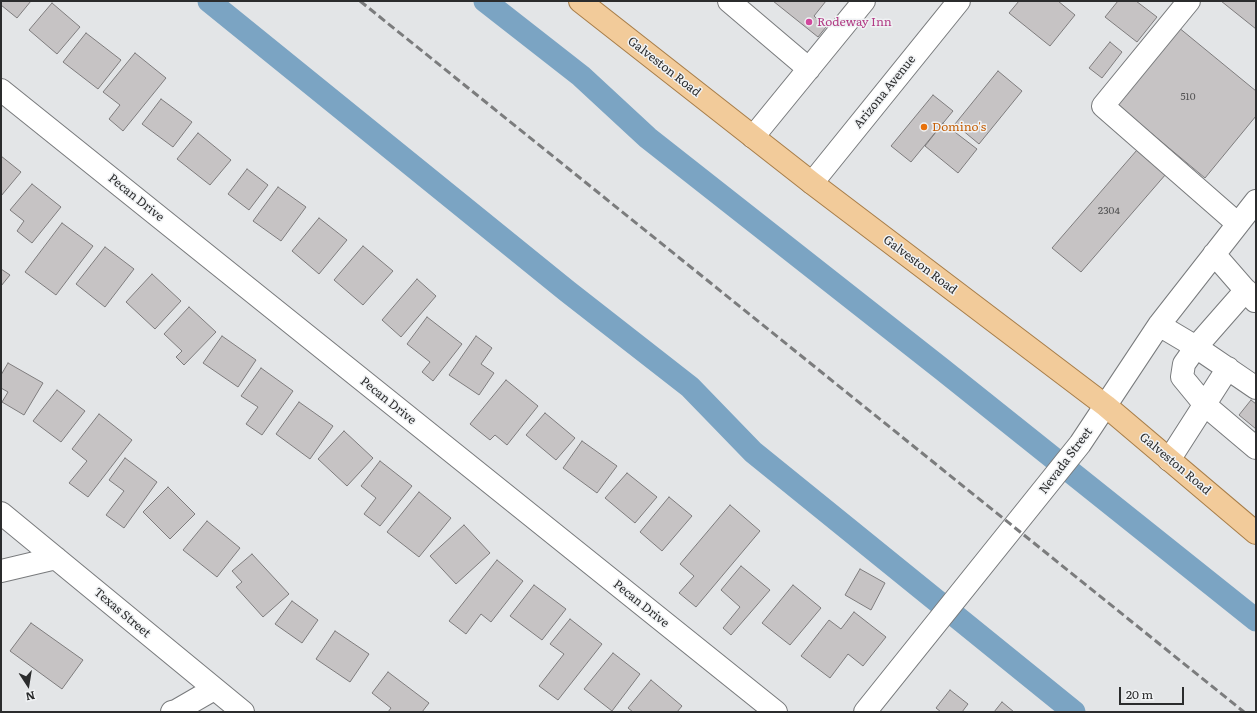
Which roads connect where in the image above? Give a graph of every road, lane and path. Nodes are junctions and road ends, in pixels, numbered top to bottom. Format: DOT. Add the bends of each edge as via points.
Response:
graph roads {
  1 [pos="580,1"];
  2 [pos="729,1"];
  3 [pos="864,1"];
  4 [pos="959,1"];
  5 [pos="1189,1"];
  6 [pos="809,69"];
  7 [pos="1,90"];
  8 [pos="753,137"];
  9 [pos="812,183"];
  10 [pos="1256,201"];
  11 [pos="1238,224"];
  12 [pos="1214,254"];
  13 [pos="1251,296"];
  14 [pos="1159,325"];
  15 [pos="1196,347"];
  16 [pos="1228,368"];
  17 [pos="1253,379"];
  18 [pos="1205,405"];
  19 [pos="1106,406"];
  20 [pos="1256,448"];
  21 [pos="1169,460"];
  22 [pos="1,513"];
  23 [pos="1256,534"];
  24 [pos="56,558"];
  25 [pos="1,571"];
  26 [pos="214,689"];
  27 [pos="172,712"];
  28 [pos="209,712"];
  29 [pos="243,712"];
  30 [pos="776,712"];
  31 [pos="865,712"];
  1 -- 8 [label="main road, Galveston Road"];
  2 -- 6 [label="street"];
  3 -- 6 [label="street"];
  4 -- 9 [label="street, Arizona Avenue"];
  5 -- 11 [label="street" via="1103,106"];
  6 -- 8 [label="street"];
  7 -- 30 [label="street, Pecan Drive"];
  8 -- 9 [label="main road, Galveston Road"];
  9 -- 19 [label="main road, Galveston Road"];
  10 -- 11 [label="street, Nevada Street"];
  11 -- 12 [label="street, Nevada Street"];
  12 -- 13 [label="street"];
  12 -- 14 [label="street, Nevada Street"];
  13 -- 15 [label="street"];
  14 -- 15 [label="street"];
  14 -- 19 [label="street, Nevada Street"];
  15 -- 16 [label="street"];
  15 -- 18 [label="street" via="1184,364 1182,377"];
  16 -- 17 [label="street"];
  16 -- 18 [label="street"];
  18 -- 20 [label="street"];
  18 -- 21 [label="street"];
  19 -- 21 [label="main road, Galveston Road"];
  19 -- 31 [label="street, Nevada Street" via="1049,484"];
  21 -- 23 [label="main road, Galveston Road"];
  22 -- 24 [label="street, Texas Street"];
  24 -- 25 [label="street"];
  24 -- 26 [label="street, Texas Street"];
  26 -- 27 [label="street"];
  26 -- 28 [label="street"];
  26 -- 29 [label="street, Texas Street"];
}
